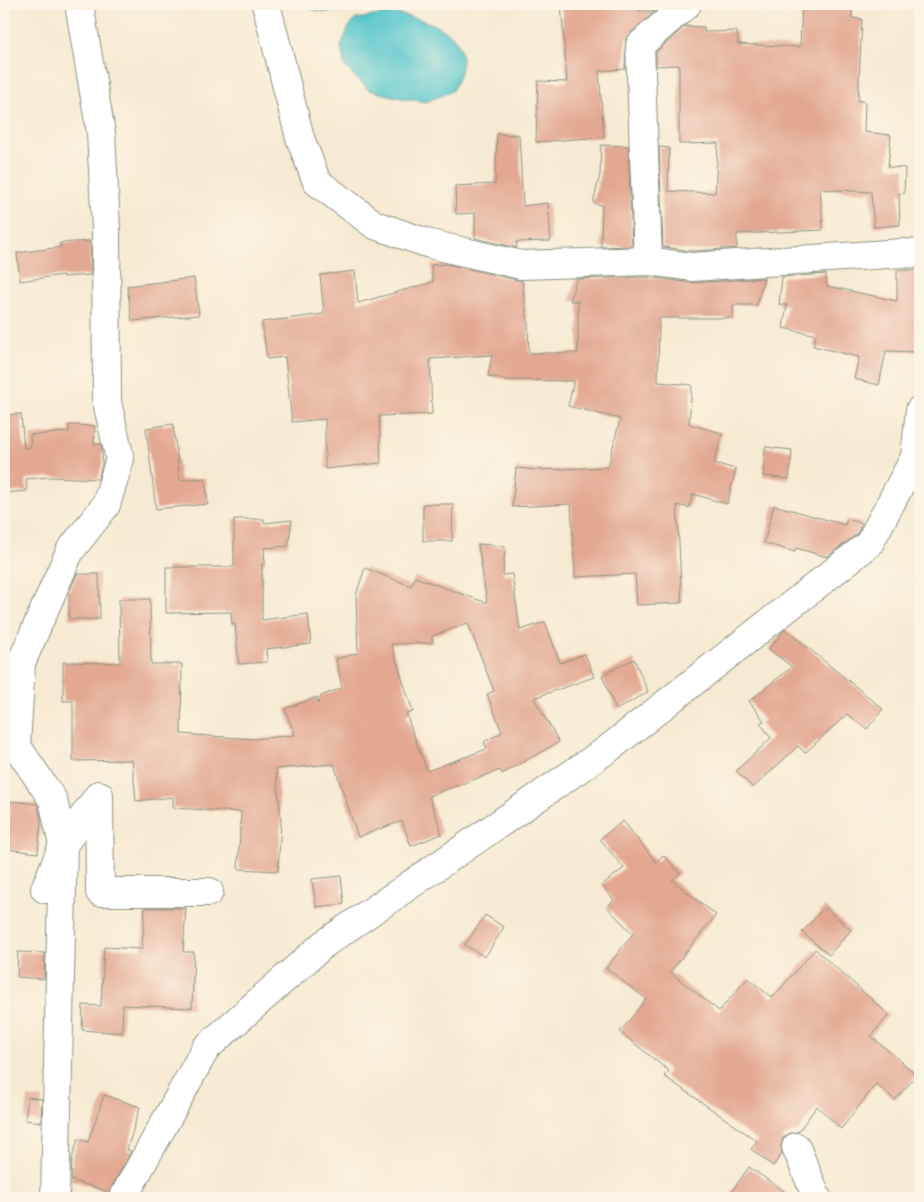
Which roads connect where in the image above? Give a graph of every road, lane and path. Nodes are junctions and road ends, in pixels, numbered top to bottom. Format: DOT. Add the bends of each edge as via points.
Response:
graph roads {
  1 [pos="79,4"];
  2 [pos="266,4"];
  3 [pos="687,4"];
  4 [pos="920,254"];
  5 [pos="648,261"];
  6 [pos="920,410"];
  7 [pos="918,459"];
  8 [pos="63,845"];
  9 [pos="46,890"];
  10 [pos="209,892"];
  11 [pos="796,1147"];
  12 [pos="55,1198"];
  13 [pos="123,1198"];
  14 [pos="816,1198"];
  1 -- 8 [label="street" via="101,133 106,228 107,402 120,458 106,505 70,551 21,663 16,746 53,800"];
  2 -- 5 [label="street" via="300,138 317,182 375,225 430,244 521,265"];
  3 -- 5 [label="street" via="640,45"];
  4 -- 5 [label="street" via="692,267"];
  6 -- 7 [label="street"];
  7 -- 13 [label="street" via="869,544 608,749 324,944 206,1048"];
  8 -- 9 [label="street"];
  8 -- 10 [label="street" via="99,795 100,892"];
  8 -- 12 [label="street"];
  11 -- 14 [label="street"];
}
